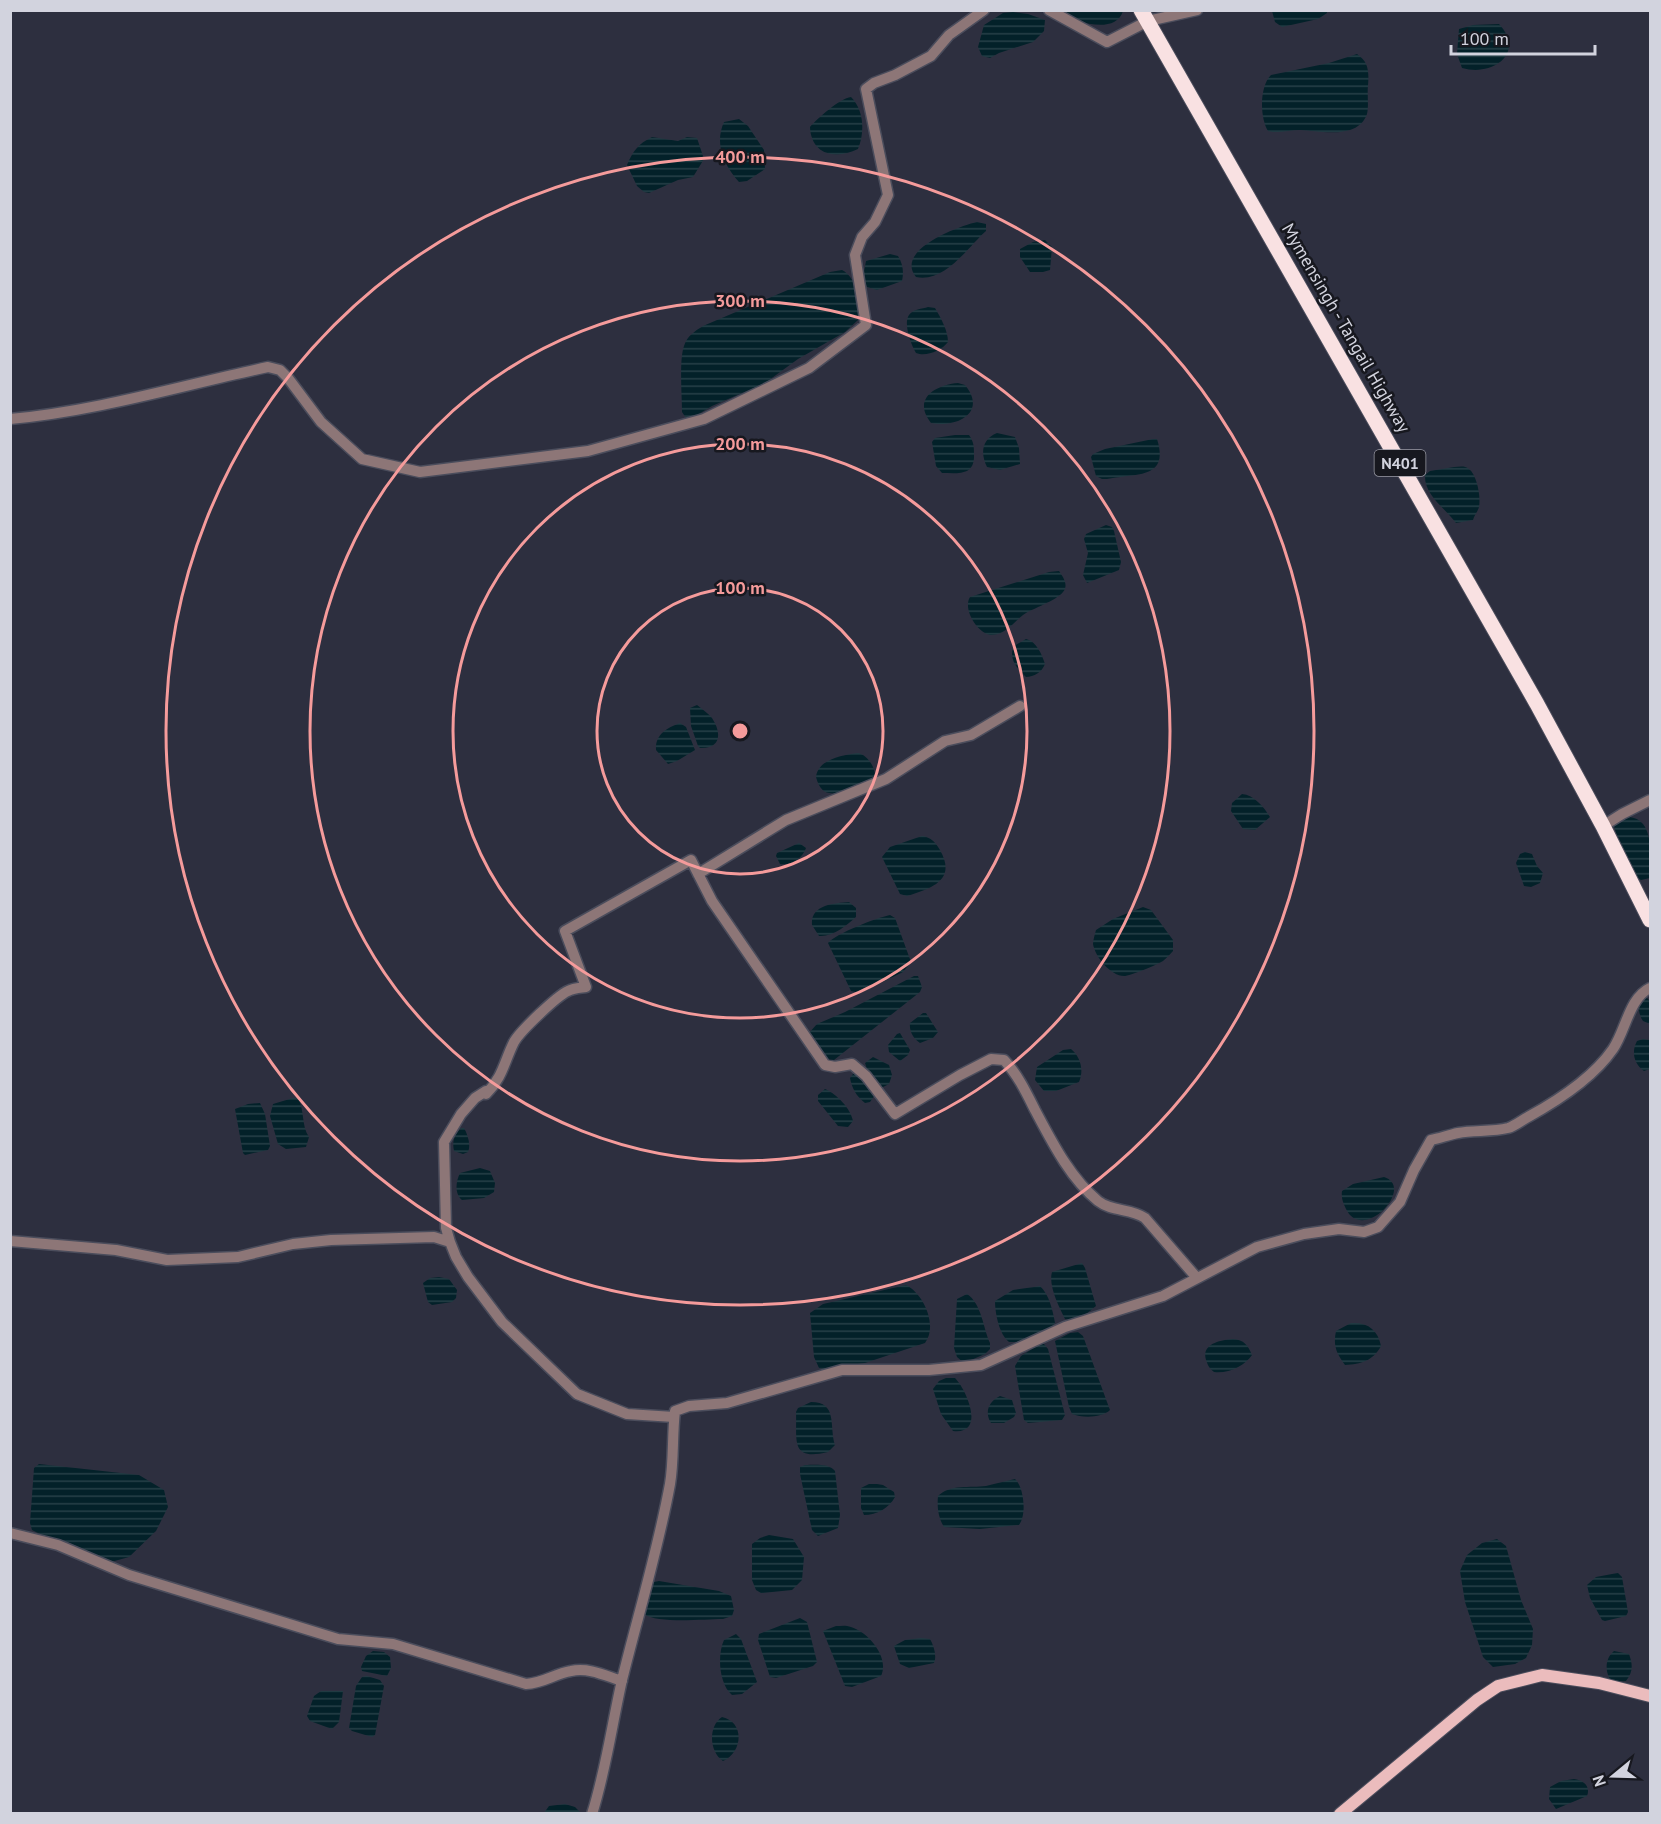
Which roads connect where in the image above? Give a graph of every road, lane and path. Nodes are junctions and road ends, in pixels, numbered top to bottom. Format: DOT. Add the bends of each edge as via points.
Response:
graph roads {
  1 [pos="984,10"];
  2 [pos="1049,10"];
  3 [pos="1197,10"];
  4 [pos="1145,16"];
  5 [pos="10,419"];
  6 [pos="1020,706"];
  7 [pos="1650,800"];
  8 [pos="1603,826"];
  9 [pos="698,874"];
  10 [pos="1650,920"];
  11 [pos="1650,988"];
  12 [pos="10,1241"];
  13 [pos="450,1242"];
  14 [pos="1197,1278"];
  15 [pos="674,1417"];
  16 [pos="10,1533"];
  17 [pos="622,1681"];
  18 [pos="1650,1696"];
  19 [pos="592,1814"];
  20 [pos="1340,1814"];
  1 -- 5 [label="street" via="950,35 932,56 866,89 888,195 855,255 866,324 809,368 704,419 588,451 420,472 362,459 321,422 280,370 268,367 85,408"];
  2 -- 4 [label="street" via="1107,42"];
  3 -- 4 [label="street"];
  4 -- 8 [label="highway, Mymensingh - Tangail Highway / N401"];
  6 -- 9 [label="street" via="970,735 945,741 886,779 786,820"];
  7 -- 8 [label="street"];
  8 -- 10 [label="highway, Mymensingh - Tangail Highway / N401"];
  9 -- 13 [label="street" via="691,860 566,931 586,987 566,992 522,1031 496,1084 475,1098 444,1142 446,1228"];
  9 -- 14 [label="street" via="712,901 825,1065 852,1064 895,1114 991,1059 1004,1060 1015,1071 1048,1134 1080,1182 1099,1202 1135,1211 1145,1218"];
  11 -- 14 [label="street" via="1637,998 1624,1029 1602,1063 1546,1107 1509,1128 1431,1140 1400,1202 1378,1227 1364,1232 1339,1229 1304,1234 1257,1247"];
  12 -- 13 [label="street" via="116,1250 167,1260 238,1257 331,1240 434,1237"];
  13 -- 15 [label="street" via="468,1277 502,1322 577,1394 627,1414"];
  14 -- 15 [label="street" via="1164,1296 1065,1327 981,1365 929,1370 842,1370 727,1403 689,1406 675,1411"];
  15 -- 17 [label="street" via="670,1482"];
  16 -- 17 [label="street" via="66,1548 129,1575 338,1639 393,1644 525,1684 587,1670"];
  17 -- 19 [label="street"];
  18 -- 20 [label="main road" via="1599,1683 1542,1675 1498,1686"];
}
